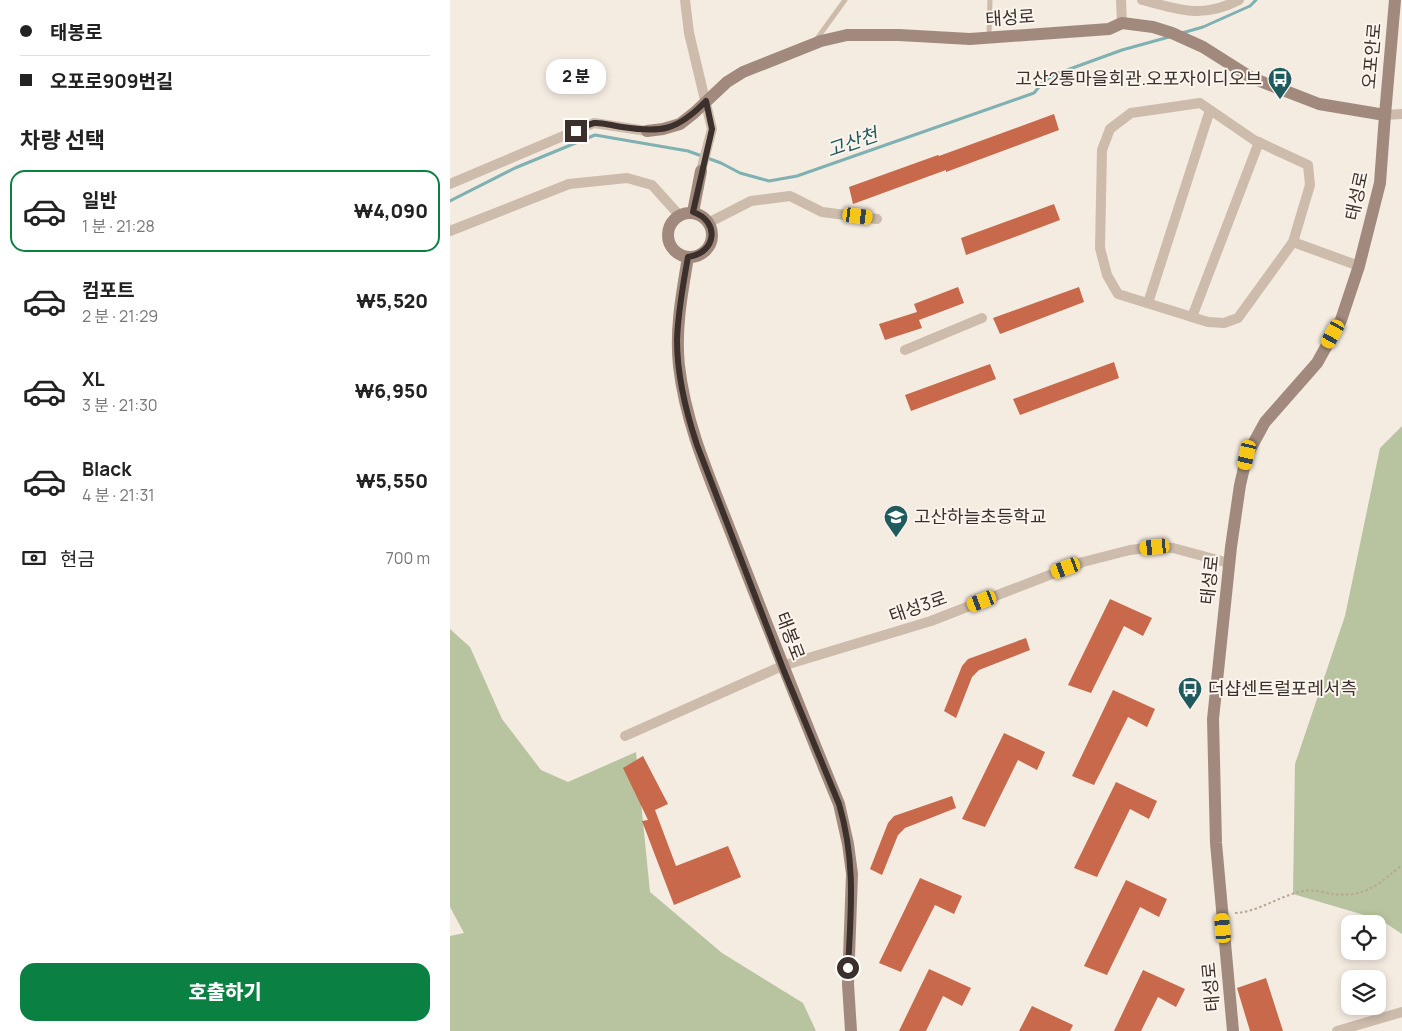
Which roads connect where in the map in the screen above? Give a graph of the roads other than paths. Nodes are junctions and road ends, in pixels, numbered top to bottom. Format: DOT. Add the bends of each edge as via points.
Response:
graph roads {
  1 [pos="685,0"];
  2 [pos="845,0"];
  3 [pos="990,0"];
  4 [pos="1121,0"];
  5 [pos="1142,0"];
  6 [pos="1239,0"];
  7 [pos="1394,0"];
  8 [pos="1122,22"];
  9 [pos="989,37"];
  10 [pos="813,45"];
  11 [pos="706,101"];
  12 [pos="1210,110"];
  13 [pos="1402,114"];
  14 [pos="1385,115"];
  15 [pos="647,131"];
  16 [pos="1259,142"];
  17 [pos="701,171"];
  18 [pos="450,184"];
  19 [pos="693,212"];
  20 [pos="679,215"];
  21 [pos="877,219"];
  22 [pos="708,223"];
  23 [pos="450,231"];
  24 [pos="1293,242"];
  25 [pos="688,257"];
  26 [pos="1359,266"];
  27 [pos="1148,304"];
  28 [pos="1192,317"];
  29 [pos="982,318"];
  30 [pos="905,350"];
  31 [pos="1229,563"];
  32 [pos="782,666"];
  33 [pos="625,736"];
  34 [pos="1402,1012"];
  35 [pos="851,1031"];
  36 [pos="1233,1031"];
  37 [pos="1338,1031"];
  1 -- 11 [label="street" via="689,33"];
  2 -- 10 [label="lane"];
  3 -- 9 [label="lane"];
  4 -- 8 [label="street"];
  5 -- 6 [label="street" via="1197,12"];
  7 -- 14 [label="street, 오포안로"];
  8 -- 9 [label="street, 태성로" via="1110,29"];
  8 -- 14 [label="street, 태성로" via="1184,38 1252,78 1318,104"];
  9 -- 10 [label="street, 태성로" via="846,35"];
  10 -- 11 [label="street, 태성로" via="743,72"];
  11 -- 15 [label="street, 태성로" via="680,124"];
  11 -- 17 [label="street" via="712,129"];
  12 -- 16 [label="street"];
  12 -- 27 [label="street"];
  12 -- 27 [label="street" via="1200,103 1130,113 1110,129 1102,150 1100,248 1107,275 1118,294"];
  13 -- 14 [label="street"];
  14 -- 26 [label="street, 태성로" via="1380,183"];
  15 -- 18 [label="street" via="594,123"];
  16 -- 24 [label="street" via="1308,165 1310,185"];
  16 -- 28 [label="street"];
  17 -- 19 [label="street"];
  19 -- 20 [label="street"];
  19 -- 22 [label="street"];
  20 -- 23 [label="street" via="652,185 627,178 569,184"];
  20 -- 25 [label="street" via="669,226 668,240 675,252"];
  21 -- 22 [label="street" via="822,212 790,196 751,202"];
  22 -- 25 [label="street" via="712,233 708,248"];
  24 -- 26 [label="street"];
  24 -- 28 [label="street" via="1238,318 1224,323"];
  25 -- 32 [label="street, 태봉로" via="677,342 688,419"];
  26 -- 31 [label="street, 태성로" via="1341,320 1317,363 1264,422 1247,455"];
  27 -- 28 [label="street"];
  29 -- 30 [label="street"];
  31 -- 32 [label="street, 태성3로" via="1173,548 1130,550 1083,562 931,621"];
  31 -- 36 [label="street, 태성로" via="1213,720 1216,843"];
  32 -- 33 [label="street, 태성3로"];
  32 -- 35 [label="street, 태봉로" via="839,804 848,844 852,874 848,984"];
  34 -- 37 [label="street"];
}
